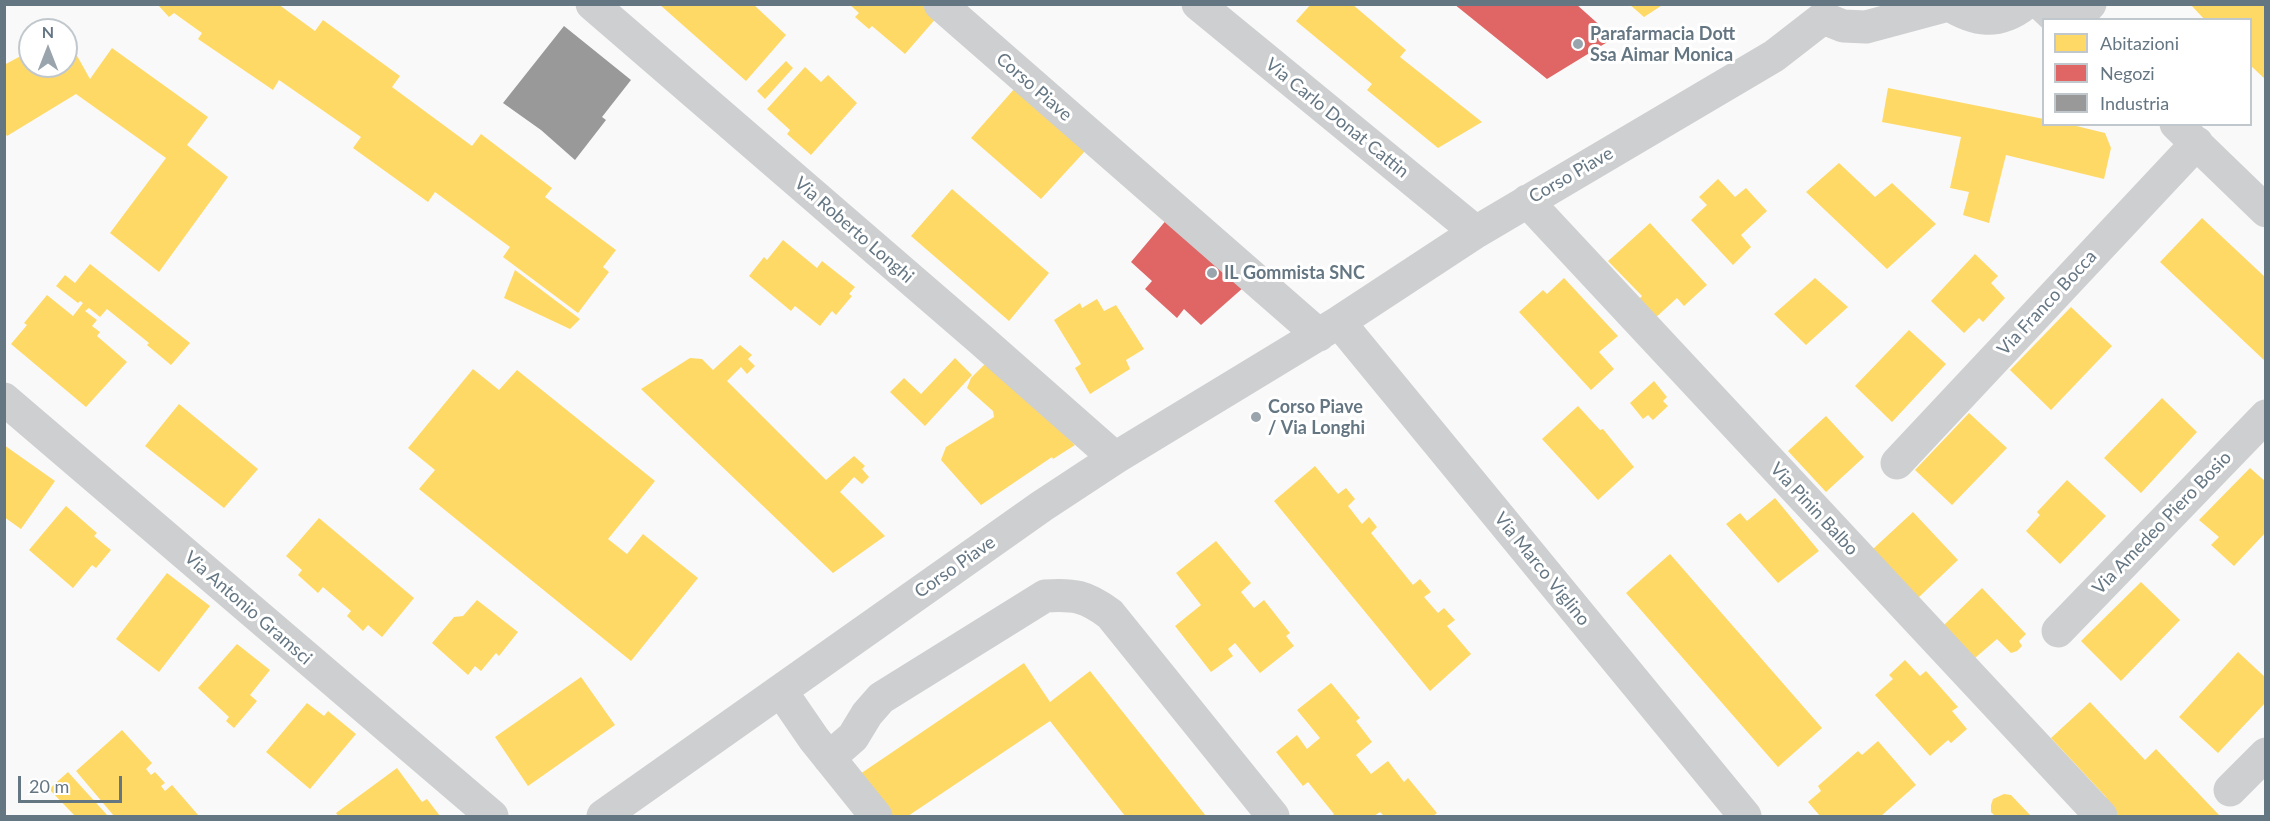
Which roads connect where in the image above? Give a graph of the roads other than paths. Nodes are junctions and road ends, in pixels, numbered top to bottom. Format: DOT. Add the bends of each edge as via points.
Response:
graph roads {
  1 [pos="591,4"];
  2 [pos="940,4"];
  3 [pos="1197,4"];
  4 [pos="2025,4"];
  5 [pos="2041,4"];
  6 [pos="2090,4"];
  7 [pos="1948,5"];
  8 [pos="1822,11"];
  9 [pos="2056,18"];
  10 [pos="2077,18"];
  11 [pos="2186,134"];
  12 [pos="1527,201"];
  13 [pos="2265,211"];
  14 [pos="1476,232"];
  15 [pos="1329,328"];
  16 [pos="4,399"];
  17 [pos="2265,416"];
  18 [pos="1115,458"];
  19 [pos="1897,463"];
  20 [pos="2058,631"];
  21 [pos="781,691"];
  22 [pos="2265,754"];
  23 [pos="829,758"];
  24 [pos="2230,790"];
  25 [pos="492,816"];
  26 [pos="603,816"];
  27 [pos="876,816"];
  28 [pos="1273,816"];
  29 [pos="1746,816"];
  30 [pos="2101,816"];
  1 -- 18 [label="street, Via Roberto Longhi"];
  2 -- 15 [label="street, Corso Piave"];
  3 -- 14 [label="street, Via Carlo Donat Cattin"];
  4 -- 7 [label="street" via="1992,19 1969,16"];
  5 -- 9 [label="street"];
  6 -- 10 [label="street"];
  7 -- 8 [label="street, Corso Piave" via="1866,27 1843,26"];
  8 -- 12 [label="street, Corso Piave" via="1774,56"];
  11 -- 13 [label="street"];
  11 -- 19 [label="street, Via Franco Bocca"];
  12 -- 14 [label="street, Corso Piave"];
  12 -- 30 [label="street, Via Pinin Balbo"];
  14 -- 15 [label="street, Corso Piave"];
  15 -- 18 [label="street, Corso Piave"];
  15 -- 29 [label="street, Via Marco Viglino"];
  16 -- 25 [label="street, Via Antonio Gramsci"];
  17 -- 20 [label="street, Via Amedeo Piero Bosio"];
  18 -- 21 [label="street, Corso Piave"];
  21 -- 23 [label="street"];
  21 -- 26 [label="street, Corso Piave"];
  22 -- 24 [label="street"];
  23 -- 27 [label="street"];
  23 -- 28 [label="street" via="853,737 881,698 1045,596 1071,594 1093,601 1110,614"];
}
